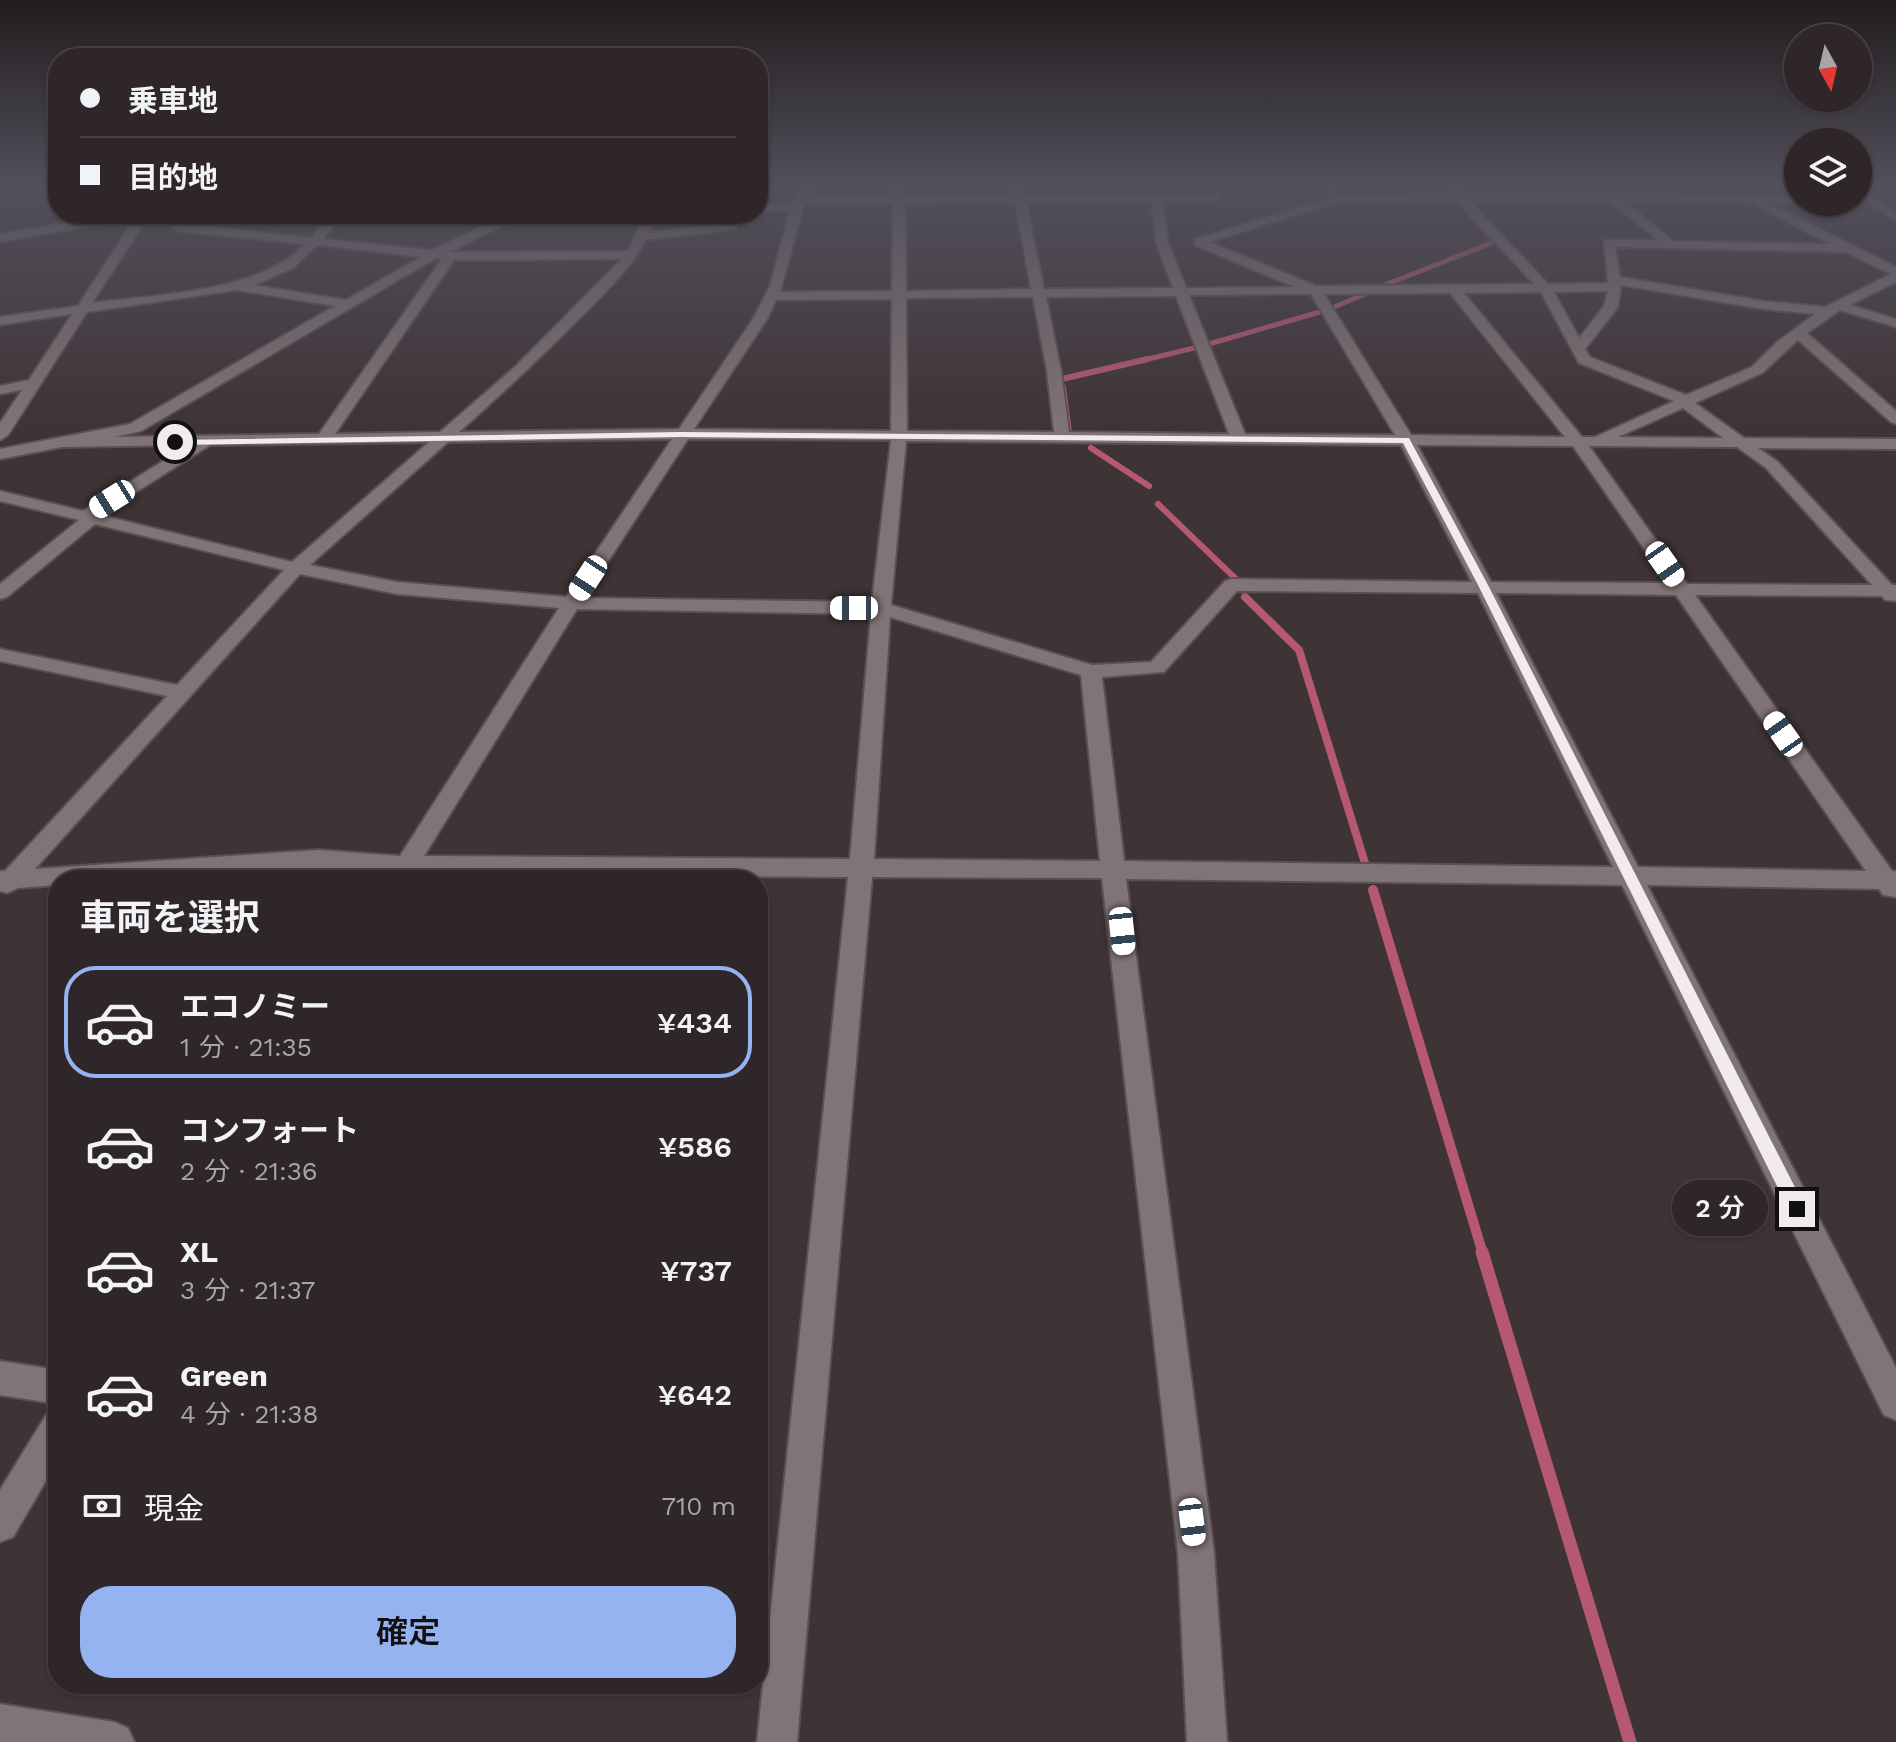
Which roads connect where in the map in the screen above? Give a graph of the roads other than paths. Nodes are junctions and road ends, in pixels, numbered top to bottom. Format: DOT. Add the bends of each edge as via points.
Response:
graph roads {
  1 [pos="109,267"];
  2 [pos="290,267"];
  3 [pos="411,267"];
  4 [pos="442,267"];
  5 [pos="620,267"];
  6 [pos="782,267"];
  7 [pos="899,267"];
  8 [pos="1033,267"];
  9 [pos="1181,267"];
  10 [pos="1250,267"];
  11 [pos="1526,267"];
  12 [pos="1612,267"];
  13 [pos="1896,274"];
  14 [pos="1614,283"];
  15 [pos="237,286"];
  16 [pos="1546,289"];
  17 [pos="1455,290"];
  18 [pos="1316,291"];
  19 [pos="1181,292"];
  20 [pos="1038,293"];
  21 [pos="898,295"];
  22 [pos="771,296"];
  23 [pos="348,304"];
  24 [pos="83,308"];
  25 [pos="1834,308"];
  26 [pos="0,321"];
  27 [pos="1896,323"];
  28 [pos="1799,333"];
  29 [pos="1578,349"];
  30 [pos="35,383"];
  31 [pos="0,390"];
  32 [pos="1687,401"];
  33 [pos="1896,419"];
  34 [pos="681,434"];
  35 [pos="0,435"];
  36 [pos="899,435"];
  37 [pos="1062,436"];
  38 [pos="323,439"];
  39 [pos="443,439"];
  40 [pos="1239,439"];
  41 [pos="1406,440"];
  42 [pos="61,442"];
  43 [pos="203,443"];
  44 [pos="1579,443"];
  45 [pos="1744,443"];
  46 [pos="1896,444"];
  47 [pos="0,454"];
  48 [pos="0,496"];
  49 [pos="22,500"];
  50 [pos="0,512"];
  51 [pos="90,520"];
  52 [pos="296,568"];
  53 [pos="1483,585"];
  54 [pos="1682,589"];
  55 [pos="0,593"];
  56 [pos="1893,594"];
  57 [pos="571,603"];
  58 [pos="881,608"];
  59 [pos="0,655"];
  60 [pos="1091,671"];
  61 [pos="185,693"];
  62 [pos="861,868"];
  63 [pos="1115,869"];
  64 [pos="180,870"];
  65 [pos="389,870"];
  66 [pos="403,870"];
  67 [pos="632,870"];
  68 [pos="1628,875"];
  69 [pos="48,881"];
  70 [pos="4,884"];
  71 [pos="1892,885"];
  72 [pos="0,1378"];
  73 [pos="48,1385"];
  74 [pos="1896,1403"];
  75 [pos="48,1444"];
  76 [pos="0,1524"];
  77 [pos="0,1724"];
  78 [pos="114,1742"];
  79 [pos="777,1742"];
  80 [pos="1207,1742"];
  1 -- 24 [label="street"];
  2 -- 15 [label="street"];
  3 -- 23 [label="street"];
  4 -- 38 [label="street"];
  5 -- 39 [label="street" via="521,369"];
  6 -- 22 [label="street"];
  7 -- 21 [label="street"];
  8 -- 20 [label="street"];
  9 -- 19 [label="street"];
  10 -- 18 [label="street"];
  11 -- 16 [label="street"];
  12 -- 14 [label="street"];
  13 -- 25 [label="street"];
  14 -- 16 [label="street"];
  14 -- 25 [label="street" via="1763,305"];
  14 -- 29 [label="street" via="1611,307"];
  15 -- 23 [label="street"];
  15 -- 24 [label="street"];
  16 -- 17 [label="street"];
  16 -- 29 [label="street"];
  17 -- 18 [label="street"];
  17 -- 44 [label="street"];
  18 -- 19 [label="street"];
  18 -- 41 [label="street"];
  19 -- 20 [label="street"];
  19 -- 40 [label="street"];
  20 -- 21 [label="street"];
  20 -- 37 [label="street"];
  21 -- 22 [label="street"];
  21 -- 36 [label="street"];
  22 -- 34 [label="street"];
  23 -- 42 [label="street" via="135,428"];
  24 -- 26 [label="street"];
  24 -- 30 [label="street"];
  25 -- 27 [label="street"];
  25 -- 28 [label="street"];
  28 -- 32 [label="street" via="1757,370"];
  28 -- 33 [label="street"];
  29 -- 32 [label="street" via="1584,360"];
  30 -- 31 [label="street"];
  30 -- 35 [label="street"];
  32 -- 44 [label="street" via="1607,437"];
  32 -- 45 [label="street"];
  34 -- 36 [label="street"];
  34 -- 39 [label="street"];
  34 -- 57 [label="street"];
  36 -- 37 [label="street"];
  36 -- 58 [label="street"];
  37 -- 40 [label="street"];
  38 -- 39 [label="street"];
  38 -- 43 [label="street"];
  39 -- 52 [label="street"];
  40 -- 41 [label="street"];
  41 -- 44 [label="street"];
  41 -- 53 [label="street"];
  42 -- 43 [label="street"];
  42 -- 47 [label="street"];
  43 -- 51 [label="street" via="90,514"];
  44 -- 45 [label="street"];
  44 -- 54 [label="street"];
  45 -- 46 [label="street"];
  45 -- 56 [label="street" via="1772,465"];
  48 -- 49 [label="street"];
  49 -- 50 [label="street"];
  49 -- 51 [label="street"];
  51 -- 52 [label="street"];
  51 -- 55 [label="street"];
  52 -- 57 [label="street" via="397,588"];
  52 -- 61 [label="street"];
  53 -- 54 [label="street"];
  53 -- 60 [label="street" via="1232,585 1157,668"];
  53 -- 68 [label="street"];
  54 -- 56 [label="street"];
  54 -- 71 [label="street"];
  57 -- 58 [label="street"];
  57 -- 66 [label="street"];
  58 -- 60 [label="street"];
  58 -- 62 [label="street"];
  59 -- 61 [label="street"];
  60 -- 63 [label="street"];
  61 -- 70 [label="street"];
  62 -- 63 [label="street"];
  62 -- 67 [label="street"];
  62 -- 79 [label="street"];
  63 -- 68 [label="street"];
  63 -- 80 [label="street" via="1196,1553"];
  64 -- 65 [label="street" via="319,859"];
  68 -- 71 [label="street"];
  68 -- 74 [label="street"];
  69 -- 70 [label="street"];
  72 -- 73 [label="street"];
  75 -- 76 [label="street"];
  77 -- 78 [label="street"];
}
